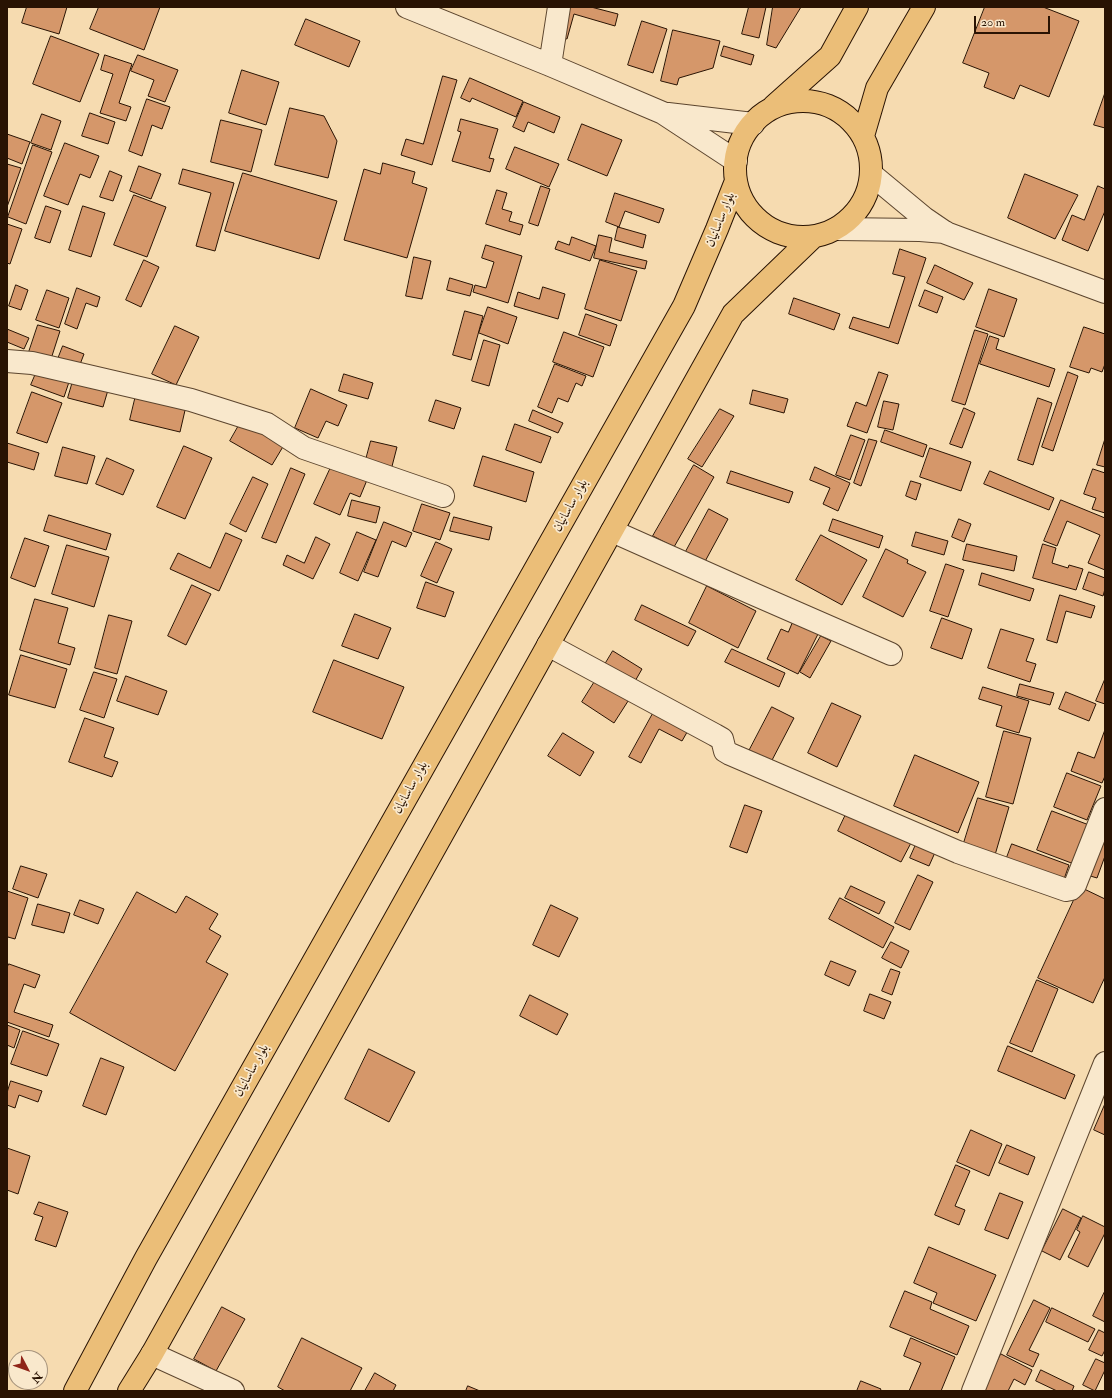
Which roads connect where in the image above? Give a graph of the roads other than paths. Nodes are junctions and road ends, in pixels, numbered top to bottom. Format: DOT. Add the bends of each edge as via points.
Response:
graph roads {
  1 [pos="407,7"];
  2 [pos="559,7"];
  3 [pos="857,7"];
  4 [pos="924,7"];
  5 [pos="550,65"];
  6 [pos="770,110"];
  7 [pos="663,113"];
  8 [pos="753,124"];
  9 [pos="863,136"];
  10 [pos="736,171"];
  11 [pos="871,174"];
  12 [pos="836,229"];
  13 [pos="946,233"];
  14 [pos="813,237"];
  15 [pos="1105,292"];
  16 [pos="7,361"];
  17 [pos="443,496"];
  18 [pos="612,531"];
  19 [pos="548,645"];
  20 [pos="892,654"];
  21 [pos="1105,809"];
  22 [pos="1105,1063"];
  23 [pos="152,1354"];
  24 [pos="75,1391"];
  25 [pos="129,1391"];
  26 [pos="233,1391"];
  27 [pos="974,1391"];
  1 -- 5 [label="street"];
  2 -- 5 [label="street"];
  3 -- 6 [label="highway" via="830,56"];
  4 -- 9 [label="highway" via="877,88"];
  5 -- 7 [label="street"];
  6 -- 8 [label="highway"];
  6 -- 9 [label="highway" via="791,102 813,102 834,108 851,120"];
  7 -- 8 [label="street"];
  7 -- 10 [label="street"];
  8 -- 10 [label="highway" via="741,142"];
  9 -- 11 [label="highway" via="870,154"];
  10 -- 14 [label="highway" via="742,199 753,215 767,227 789,236"];
  10 -- 24 [label="highway, بلوار ساسانیان" via="717,229 684,306 146,1258"];
  11 -- 12 [label="highway" via="867,194 854,214"];
  11 -- 13 [label="street"];
  12 -- 13 [label="street" via="920,230"];
  12 -- 14 [label="highway"];
  13 -- 15 [label="street"];
  14 -- 18 [label="highway" via="733,314"];
  16 -- 17 [label="street" via="32,363 192,400 267,424 304,448"];
  18 -- 19 [label="highway"];
  18 -- 20 [label="street"];
  19 -- 21 [label="street" via="715,734 722,739 725,751 730,754 958,852 1066,890 1075,885"];
  19 -- 23 [label="highway"];
  22 -- 27 [label="street"];
  23 -- 25 [label="highway"];
  23 -- 26 [label="street"];
}
